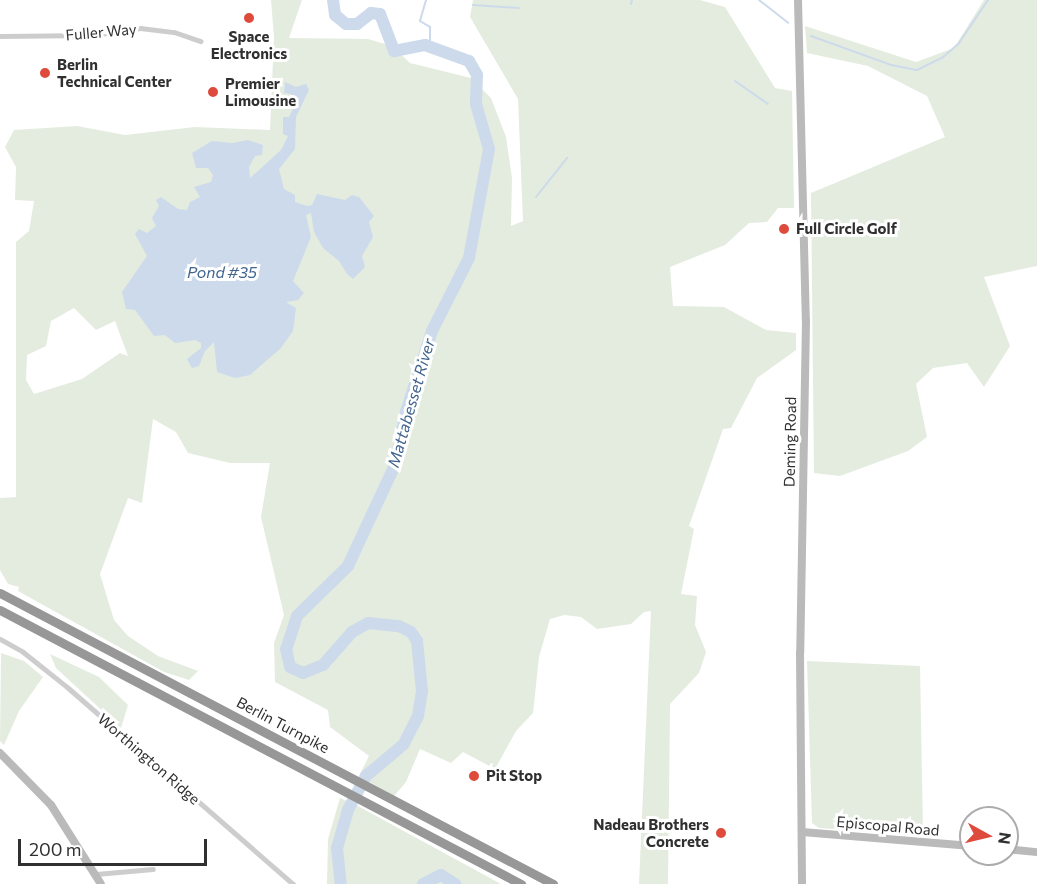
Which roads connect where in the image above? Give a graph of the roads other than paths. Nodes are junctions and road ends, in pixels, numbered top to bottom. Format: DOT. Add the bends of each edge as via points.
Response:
graph roads {
  1 [pos="798,0"];
  2 [pos="0,36"];
  3 [pos="200,41"];
  4 [pos="0,593"];
  5 [pos="0,610"];
  6 [pos="0,639"];
  7 [pos="0,753"];
  8 [pos="802,832"];
  9 [pos="959,845"];
  10 [pos="1019,850"];
  11 [pos="1037,852"];
  12 [pos="153,869"];
  13 [pos="96,874"];
  14 [pos="101,884"];
  15 [pos="292,884"];
  16 [pos="521,884"];
  17 [pos="553,884"];
  18 [pos="802,884"];
  1 -- 8 [label="street, Deming Road" via="806,312 800,649"];
  2 -- 3 [label="street, Fuller Way" via="93,35 140,28 174,32"];
  4 -- 17 [label="highway, Berlin Turnpike"];
  5 -- 16 [label="highway, Berlin Turnpike"];
  6 -- 15 [label="street, Worthington Ridge" via="67,687"];
  7 -- 13 [label="street" via="51,805"];
  8 -- 9 [label="street, Episcopal Road"];
  8 -- 18 [label="street, Deming Road"];
  10 -- 11 [label="street"];
  12 -- 13 [label="street"];
  13 -- 14 [label="street"];
}
